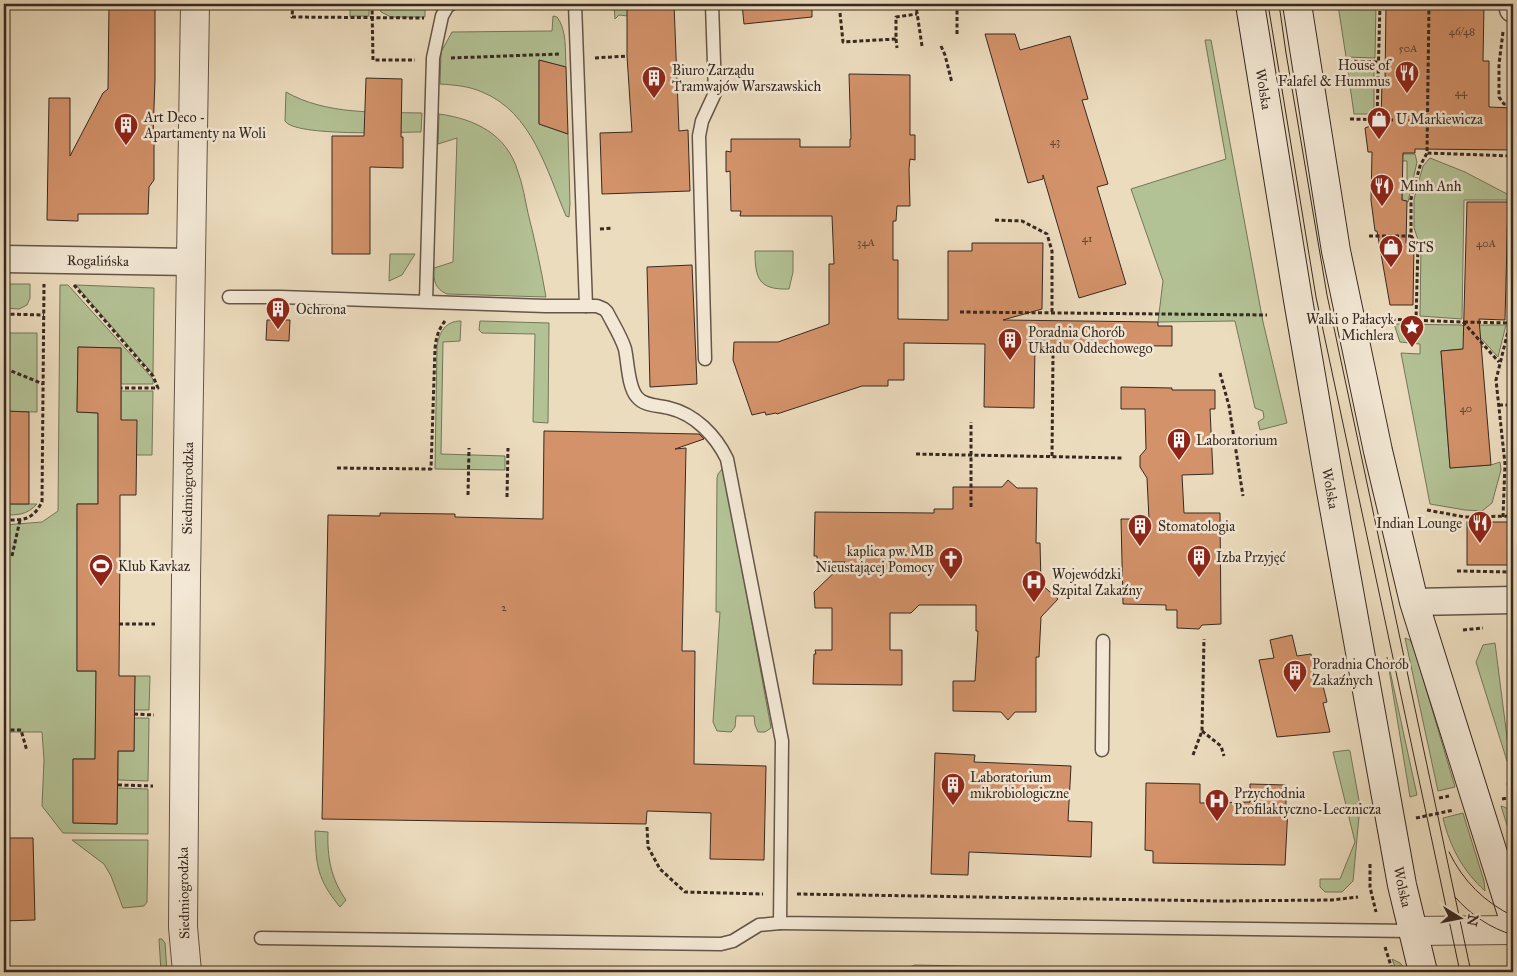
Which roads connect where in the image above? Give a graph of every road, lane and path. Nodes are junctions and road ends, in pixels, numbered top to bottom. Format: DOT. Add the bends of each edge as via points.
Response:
graph roads {
  1 [pos="195,4"];
  2 [pos="292,4"];
  3 [pos="372,4"];
  4 [pos="451,4"];
  5 [pos="575,4"];
  6 [pos="712,4"];
  7 [pos="934,4"];
  8 [pos="957,4"];
  9 [pos="1250,4"];
  10 [pos="1297,4"];
  11 [pos="1380,4"];
  12 [pos="1429,4"];
  13 [pos="1512,4"];
  14 [pos="840,13"];
  15 [pos="917,14"];
  16 [pos="292,17"];
  17 [pos="1508,20"];
  18 [pos="957,36"];
  19 [pos="896,39"];
  20 [pos="922,46"];
  21 [pos="941,46"];
  22 [pos="897,48"];
  23 [pos="627,56"];
  24 [pos="577,58"];
  25 [pos="421,60"];
  26 [pos="1341,61"];
  27 [pos="1379,62"];
  28 [pos="952,83"];
  29 [pos="1513,105"];
  30 [pos="1350,118"];
  31 [pos="1377,120"];
  32 [pos="1427,121"];
  33 [pos="1427,153"];
  34 [pos="1513,156"];
  35 [pos="995,220"];
  36 [pos="1369,236"];
  37 [pos="1411,236"];
  38 [pos="1513,238"];
  39 [pos="4,259"];
  40 [pos="1513,261"];
  41 [pos="191,262"];
  42 [pos="68,279"];
  43 [pos="44,284"];
  44 [pos="229,297"];
  45 [pos="426,301"];
  46 [pos="586,306"];
  47 [pos="960,312"];
  48 [pos="1052,313"];
  49 [pos="4,314"];
  50 [pos="44,315"];
  51 [pos="1267,315"];
  52 [pos="451,318"];
  53 [pos="1386,319"];
  54 [pos="1416,320"];
  55 [pos="1512,321"];
  56 [pos="1464,322"];
  57 [pos="1053,355"];
  58 [pos="705,359"];
  59 [pos="4,362"];
  60 [pos="1499,362"];
  61 [pos="1220,373"];
  62 [pos="43,384"];
  63 [pos="121,388"];
  64 [pos="1499,405"];
  65 [pos="1513,405"];
  66 [pos="972,422"];
  67 [pos="469,448"];
  68 [pos="508,448"];
  69 [pos="916,454"];
  70 [pos="971,455"];
  71 [pos="1052,456"];
  72 [pos="1122,458"];
  73 [pos="337,468"];
  74 [pos="468,495"];
  75 [pos="1243,496"];
  76 [pos="507,497"];
  77 [pos="971,507"];
  78 [pos="1427,510"];
  79 [pos="1503,516"];
  80 [pos="1513,516"];
  81 [pos="4,520"];
  82 [pos="20,520"];
  83 [pos="12,556"];
  84 [pos="1456,571"];
  85 [pos="1513,572"];
  86 [pos="1513,600"];
  87 [pos="1414,602"];
  88 [pos="119,624"];
  89 [pos="155,624"];
  90 [pos="1204,639"];
  91 [pos="1103,641"];
  92 [pos="134,714"];
  93 [pos="154,714"];
  94 [pos="4,730"];
  95 [pos="1202,731"];
  96 [pos="1102,750"];
  97 [pos="27,751"];
  98 [pos="1193,755"];
  99 [pos="1224,756"];
  100 [pos="1507,783"];
  101 [pos="118,785"];
  102 [pos="153,786"];
  103 [pos="1513,786"];
  104 [pos="1508,798"];
  105 [pos="1513,809"];
  106 [pos="1442,812"];
  107 [pos="1421,817"];
  108 [pos="647,827"];
  109 [pos="780,889"];
  110 [pos="1358,897"];
  111 [pos="1203,900"];
  112 [pos="1204,907"];
  113 [pos="1513,917"];
  114 [pos="780,923"];
  115 [pos="1513,930"];
  116 [pos="1413,931"];
  117 [pos="261,938"];
  118 [pos="1386,954"];
  119 [pos="188,972"];
  120 [pos="1393,972"];
  121 [pos="1423,972"];
  1 -- 41 [label="main road, Siedmiogrodzka"];
  2 -- 16 [label="path"];
  3 -- 25 [label="path" via="372,60"];
  4 -- 45 [label="lane" via="442,16 434,58"];
  5 -- 24 [label="lane"];
  6 -- 58 [label="lane" via="715,93 699,136"];
  7 -- 15 [label="path" via="916,6"];
  8 -- 18 [label="path"];
  9 -- 116 [label="main road, Wolska" via="1299,309 1389,817"];
  10 -- 87 [label="main road" via="1336,251"];
  11 -- 27 [label="path"];
  12 -- 32 [label="path"];
  13 -- 17 [label="street"];
  14 -- 19 [label="path" via="843,42"];
  15 -- 19 [label="path" via="896,17"];
  15 -- 20 [label="path"];
  17 -- 29 [label="path" via="1499,64 1499,97 1504,104"];
  19 -- 22 [label="path"];
  21 -- 28 [label="path"];
  23 -- 24 [label="path"];
  24 -- 46 [label="lane"];
  26 -- 27 [label="path"];
  27 -- 31 [label="path"];
  30 -- 31 [label="path"];
  31 -- 32 [label="path"];
  32 -- 33 [label="path"];
  33 -- 34 [label="path"];
  33 -- 37 [label="path" via="1411,199"];
  35 -- 48 [label="path" via="1022,221 1047,234 1052,251"];
  36 -- 37 [label="path"];
  37 -- 54 [label="path" via="1418,245"];
  38 -- 40 [label="path"];
  39 -- 41 [label="street, Rogalińska"];
  40 -- 55 [label="path"];
  41 -- 119 [label="main road, Siedmiogrodzka" via="183,917"];
  42 -- 63 [label="path" via="153,376 158,388"];
  43 -- 50 [label="path"];
  44 -- 45 [label="lane"];
  45 -- 46 [label="lane"];
  46 -- 109 [label="lane" via="600,307 607,312 622,343 637,398 690,417 710,434 727,460 782,741"];
  47 -- 48 [label="path"];
  48 -- 51 [label="path"];
  49 -- 50 [label="path"];
  50 -- 62 [label="path"];
  52 -- 73 [label="path" via="440,327 435,349 431,468"];
  53 -- 54 [label="path"];
  54 -- 56 [label="path"];
  55 -- 56 [label="path"];
  55 -- 60 [label="path"];
  56 -- 60 [label="path"];
  57 -- 71 [label="path"];
  59 -- 62 [label="path" via="9,370"];
  60 -- 64 [label="path" via="1496,380"];
  61 -- 75 [label="path" via="1229,406"];
  62 -- 82 [label="path" via="42,502 37,512"];
  64 -- 65 [label="path"];
  64 -- 79 [label="path" via="1505,464"];
  66 -- 70 [label="path"];
  67 -- 74 [label="path"];
  68 -- 76 [label="path"];
  69 -- 70 [label="path"];
  70 -- 71 [label="path"];
  70 -- 77 [label="path"];
  71 -- 72 [label="path"];
  78 -- 79 [label="path" via="1465,517"];
  79 -- 80 [label="path"];
  81 -- 82 [label="path"];
  82 -- 83 [label="path"];
  84 -- 85 [label="path"];
  86 -- 87 [label="street"];
  87 -- 113 [label="main road"];
  88 -- 89 [label="path"];
  90 -- 95 [label="path"];
  91 -- 96 [label="lane"];
  92 -- 93 [label="path"];
  94 -- 97 [label="path" via="21,730"];
  95 -- 98 [label="path"];
  95 -- 99 [label="path" via="1221,746"];
  100 -- 103 [label="path"];
  101 -- 102 [label="path"];
  104 -- 105 [label="path"];
  106 -- 107 [label="path"];
  108 -- 109 [label="path" via="648,847 660,869 685,892 768,894 767,889"];
  109 -- 111 [label="path" via="790,889 790,894"];
  109 -- 114 [label="lane"];
  110 -- 111 [label="path"];
  111 -- 112 [label="path"];
  114 -- 116 [label="lane"];
  114 -- 117 [label="lane" via="759,924 721,944"];
  115 -- 116 [label="main road"];
  116 -- 121 [label="main road, Wolska"];
  118 -- 120 [label="path"];
}
